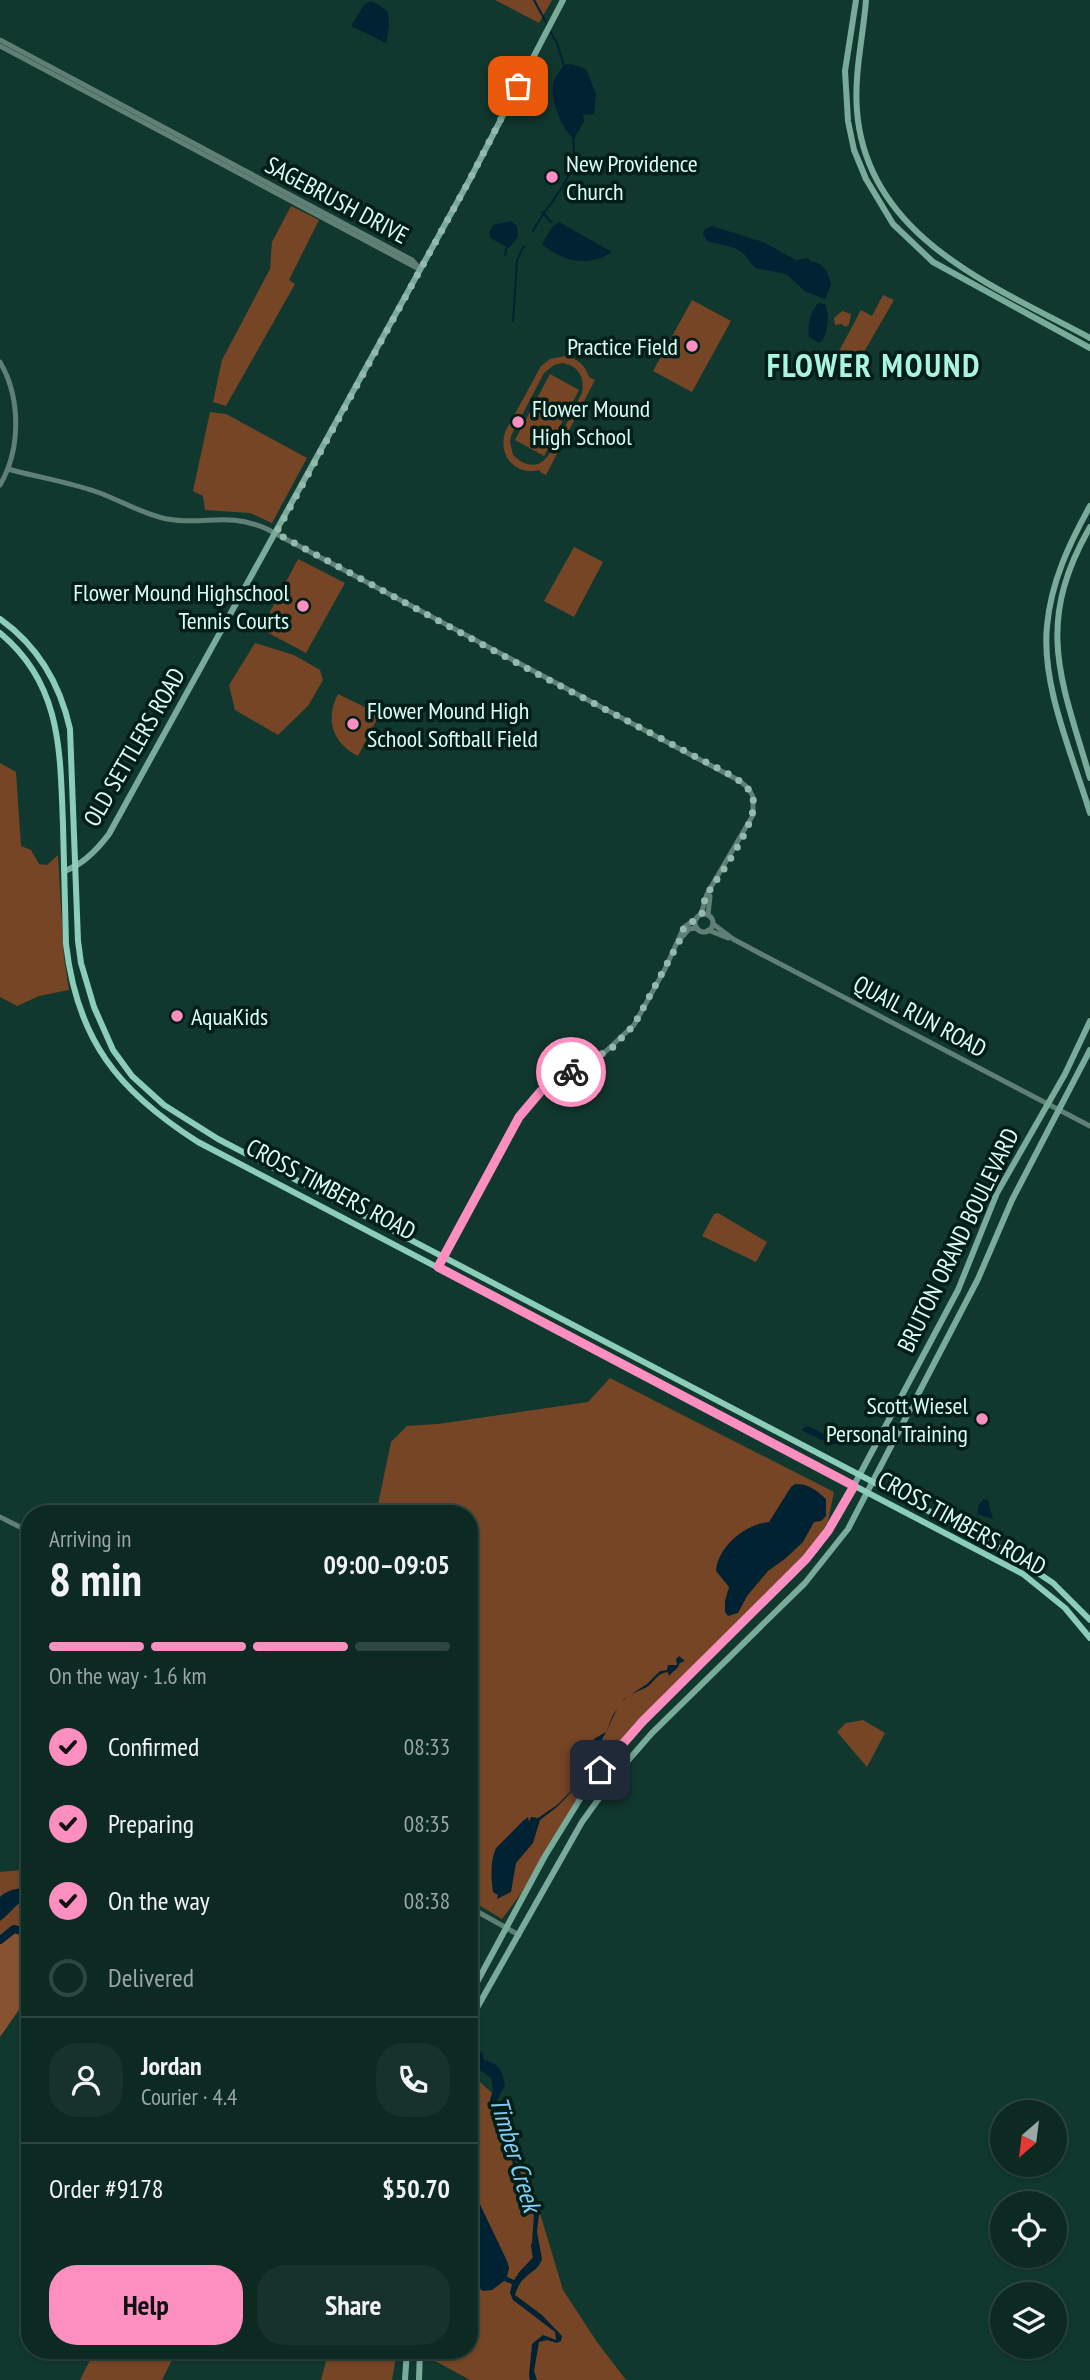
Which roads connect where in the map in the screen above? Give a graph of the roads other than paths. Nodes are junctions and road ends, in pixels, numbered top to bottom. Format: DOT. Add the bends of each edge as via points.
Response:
graph roads {
  1 [pos="563,0"];
  2 [pos="856,0"];
  3 [pos="866,0"];
  4 [pos="0,40"];
  5 [pos="0,46"];
  6 [pos="259,181"];
  7 [pos="420,269"];
  8 [pos="969,272"];
  9 [pos="965,280"];
  10 [pos="1090,338"];
  11 [pos="1090,348"];
  12 [pos="0,362"];
  13 [pos="8,469"];
  14 [pos="0,485"];
  15 [pos="1090,506"];
  16 [pos="1090,527"];
  17 [pos="276,533"];
  18 [pos="0,619"];
  19 [pos="0,633"];
  20 [pos="71,745"];
  21 [pos="59,747"];
  22 [pos="1090,778"];
  23 [pos="1090,813"];
  24 [pos="76,867"];
  25 [pos="64,871"];
  26 [pos="702,916"];
  27 [pos="713,924"];
  28 [pos="697,928"];
  29 [pos="708,930"];
  30 [pos="681,938"];
  31 [pos="733,939"];
  32 [pos="1090,1020"];
  33 [pos="1090,1050"];
  34 [pos="1048,1103"];
  35 [pos="1059,1109"];
  36 [pos="1090,1126"];
  37 [pos="444,1256"];
  38 [pos="438,1267"];
  39 [pos="904,1392"];
  40 [pos="917,1399"];
  41 [pos="860,1476"];
  42 [pos="873,1483"];
  43 [pos="854,1486"];
  44 [pos="868,1493"];
  45 [pos="0,1517"];
  46 [pos="21,1528"];
  47 [pos="1027,1565"];
  48 [pos="1023,1574"];
  49 [pos="1090,1620"];
  50 [pos="1090,1637"];
  51 [pos="525,1894"];
  52 [pos="538,1900"];
  53 [pos="478,1912"];
  54 [pos="506,1927"];
  55 [pos="519,1935"];
  56 [pos="478,1980"];
  57 [pos="478,2006"];
  58 [pos="406,2359"];
  59 [pos="420,2359"];
  60 [pos="405,2380"];
  61 [pos="419,2380"];
  1 -- 7 [label="main road, OLD SETTLERS ROAD"];
  2 -- 9 [label="main road" via="845,93 859,163 893,224 923,255"];
  3 -- 8 [label="main road" via="856,108 872,170 905,222 930,246"];
  4 -- 6 [label="street, SAGEBRUSH DRIVE"];
  5 -- 6 [label="street, SAGEBRUSH DRIVE"];
  6 -- 7 [label="street, SAGEBRUSH DRIVE" via="412,260"];
  7 -- 17 [label="main road, OLD SETTLERS ROAD"];
  8 -- 9 [label="main road"];
  8 -- 10 [label="main road"];
  9 -- 11 [label="main road"];
  12 -- 13 [label="street" via="16,419"];
  13 -- 14 [label="street"];
  13 -- 17 [label="street" via="86,488 162,518 236,519"];
  15 -- 23 [label="main road" via="1056,577 1046,638 1052,686"];
  16 -- 22 [label="main road" via="1067,576 1056,638 1061,683"];
  17 -- 24 [label="main road, OLD SETTLERS ROAD" via="109,834"];
  17 -- 26 [label="street" via="745,785 754,801 753,815 710,892"];
  18 -- 20 [label="main road, CROSS TIMBERS ROAD" via="31,647 50,673 67,716"];
  19 -- 21 [label="main road, CROSS TIMBERS ROAD" via="22,655 46,693"];
  20 -- 21 [label="main road"];
  20 -- 24 [label="main road, CROSS TIMBERS ROAD"];
  21 -- 25 [label="main road, CROSS TIMBERS ROAD"];
  24 -- 25 [label="main road, OLD SETTLERS ROAD"];
  24 -- 37 [label="main road, CROSS TIMBERS ROAD" via="81,963 103,1030 132,1076 200,1129"];
  25 -- 38 [label="main road, CROSS TIMBERS ROAD" via="66,944 75,991 103,1057 125,1086 198,1142"];
  26 -- 27 [label="street"];
  26 -- 28 [label="street"];
  26 -- 30 [label="street" via="684,927"];
  27 -- 29 [label="street"];
  27 -- 31 [label="street, QUAIL RUN ROAD"];
  28 -- 29 [label="street, QUAIL RUN ROAD"];
  28 -- 30 [label="street"];
  29 -- 31 [label="street, QUAIL RUN ROAD"];
  30 -- 37 [label="street" via="644,1011 622,1039 550,1084 524,1110"];
  31 -- 34 [label="street, QUAIL RUN ROAD"];
  32 -- 34 [label="main road, BRUTON ORAND BOULEVARD"];
  33 -- 35 [label="main road, BRUTON ORAND BOULEVARD"];
  34 -- 35 [label="street, QUAIL RUN ROAD"];
  34 -- 39 [label="main road, BRUTON ORAND BOULEVARD" via="997,1193 962,1282"];
  35 -- 36 [label="street, QUAIL RUN ROAD"];
  35 -- 40 [label="main road, BRUTON ORAND BOULEVARD"];
  37 -- 38 [label="street"];
  37 -- 41 [label="main road, CROSS TIMBERS ROAD"];
  38 -- 43 [label="main road, CROSS TIMBERS ROAD"];
  39 -- 40 [label="main road"];
  39 -- 41 [label="main road, BRUTON ORAND BOULEVARD"];
  40 -- 42 [label="main road, BRUTON ORAND BOULEVARD"];
  41 -- 42 [label="main road, CROSS TIMBERS ROAD"];
  41 -- 43 [label="main road, BRUTON ORAND BOULEVARD"];
  42 -- 44 [label="main road, BRUTON ORAND BOULEVARD"];
  42 -- 47 [label="main road, CROSS TIMBERS ROAD"];
  43 -- 44 [label="main road, CROSS TIMBERS ROAD"];
  43 -- 51 [label="main road, BRUTON ORAND BOULEVARD" via="822,1540 794,1573 606,1763 572,1809"];
  44 -- 48 [label="main road, CROSS TIMBERS ROAD"];
  44 -- 52 [label="main road, BRUTON ORAND BOULEVARD" via="837,1545 806,1583 618,1772 582,1822"];
  45 -- 46 [label="street"];
  47 -- 48 [label="main road"];
  47 -- 49 [label="main road, CROSS TIMBERS ROAD" via="1054,1583"];
  48 -- 50 [label="main road, CROSS TIMBERS ROAD" via="1065,1608"];
  51 -- 52 [label="main road"];
  51 -- 54 [label="main road, BRUTON ORAND BOULEVARD"];
  52 -- 55 [label="main road, BRUTON ORAND BOULEVARD"];
  53 -- 54 [label="street"];
  54 -- 55 [label="street"];
  54 -- 56 [label="main road, BRUTON ORAND BOULEVARD"];
  55 -- 57 [label="main road, BRUTON ORAND BOULEVARD"];
  58 -- 60 [label="main road"];
  59 -- 61 [label="main road"];
}
